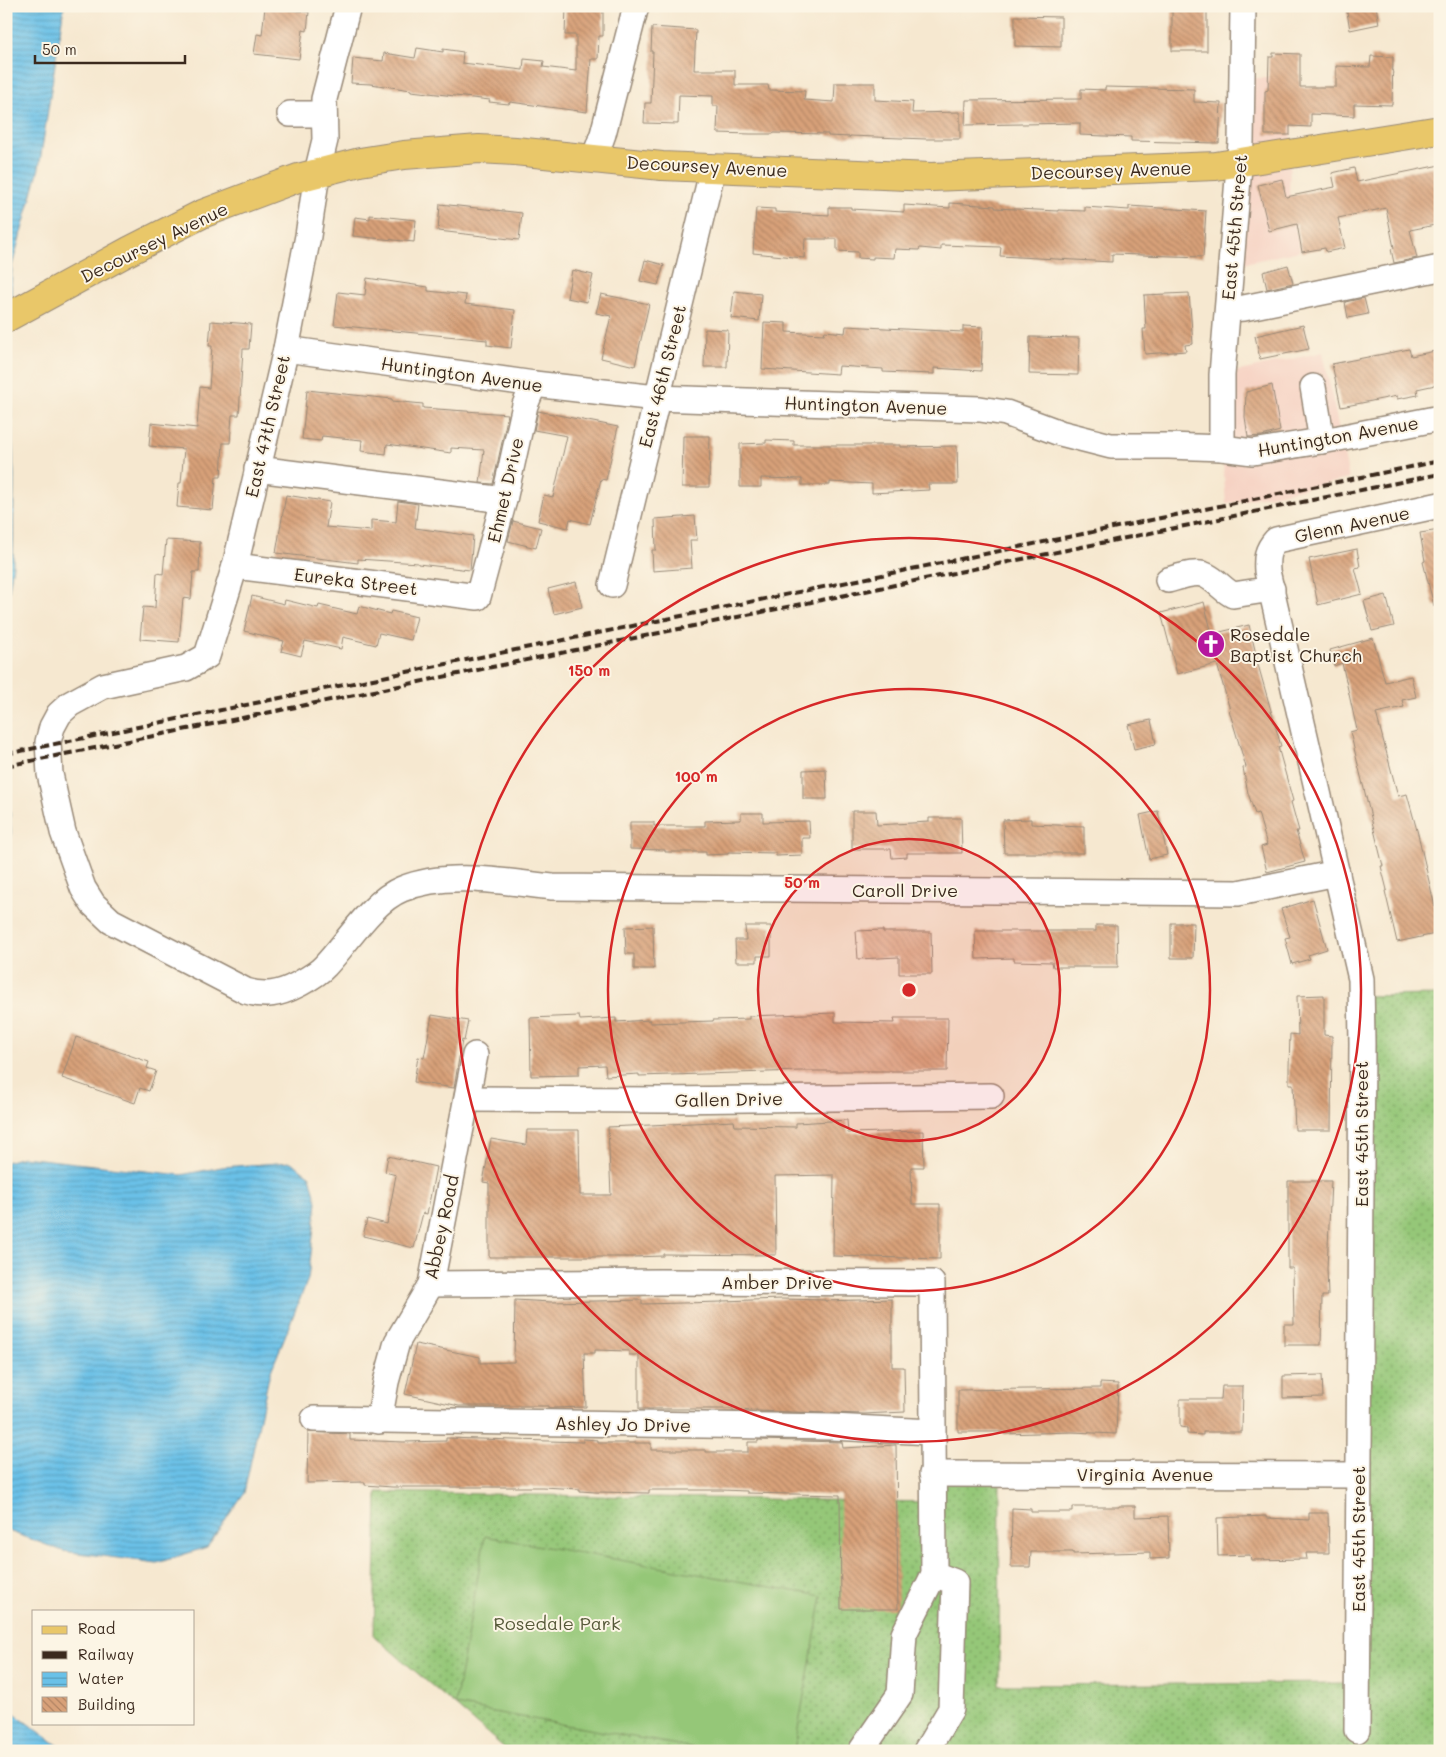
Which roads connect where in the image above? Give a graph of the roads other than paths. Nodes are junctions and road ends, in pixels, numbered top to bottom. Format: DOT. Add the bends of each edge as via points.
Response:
graph roads {
  1 [pos="348,6"];
  2 [pos="636,6"];
  3 [pos="1243,6"];
  4 [pos="290,114"];
  5 [pos="324,114"];
  6 [pos="1440,130"];
  7 [pos="594,159"];
  8 [pos="1240,161"];
  9 [pos="713,168"];
  10 [pos="317,173"];
  11 [pos="1440,268"];
  12 [pos="1228,309"];
  13 [pos="6,318"];
  14 [pos="286,349"];
  15 [pos="534,384"];
  16 [pos="1313,387"];
  17 [pos="656,398"];
  18 [pos="1440,418"];
  19 [pos="1322,441"];
  20 [pos="1222,448"];
  21 [pos="257,469"];
  22 [pos="504,500"];
  23 [pos="1440,505"];
  24 [pos="1269,549"];
  25 [pos="235,566"];
  26 [pos="1168,580"];
  27 [pos="612,585"];
  28 [pos="1272,589"];
  29 [pos="478,597"];
  30 [pos="48,742"];
  31 [pos="1337,873"];
  32 [pos="475,1055"];
  33 [pos="991,1096"];
  34 [pos="467,1099"];
  35 [pos="431,1284"];
  36 [pos="314,1419"];
  37 [pos="379,1421"];
  38 [pos="932,1432"];
  39 [pos="932,1474"];
  40 [pos="1358,1475"];
  41 [pos="934,1574"];
  42 [pos="1357,1730"];
  43 [pos="861,1751"];
  44 [pos="926,1751"];
  1 -- 5 [label="street, East 47th Street" via="324,99"];
  2 -- 7 [label="street"];
  3 -- 8 [label="street, East 45th Street"];
  4 -- 5 [label="street"];
  5 -- 10 [label="street, East 47th Street" via="325,140"];
  6 -- 8 [label="main road, Decoursey Avenue"];
  7 -- 9 [label="main road, Decoursey Avenue"];
  7 -- 10 [label="main road, Decoursey Avenue" via="479,149 404,155"];
  8 -- 9 [label="main road, Decoursey Avenue" via="1216,166 931,177"];
  8 -- 12 [label="street, East 45th Street"];
  9 -- 17 [label="street, East 46th Street"];
  10 -- 13 [label="main road, Decoursey Avenue" via="202,214"];
  10 -- 14 [label="street, East 47th Street"];
  11 -- 12 [label="street"];
  12 -- 20 [label="street, East 45th Street" via="1222,375"];
  14 -- 15 [label="street, Huntington Avenue"];
  14 -- 21 [label="street, East 47th Street"];
  15 -- 17 [label="street, Huntington Avenue"];
  15 -- 22 [label="street, Ehmet Drive" via="525,406"];
  16 -- 19 [label="street"];
  17 -- 20 [label="street, Huntington Avenue" via="980,409 1006,413 1060,433 1111,446"];
  17 -- 27 [label="street, East 46th Street"];
  18 -- 19 [label="street, Huntington Avenue"];
  19 -- 20 [label="street, Huntington Avenue" via="1253,452"];
  21 -- 22 [label="street"];
  21 -- 25 [label="street, East 47th Street"];
  22 -- 29 [label="street, Ehmet Drive"];
  23 -- 24 [label="street, Glenn Avenue" via="1276,540"];
  24 -- 28 [label="street, East 45th Street" via="1266,559"];
  25 -- 29 [label="street, Eureka Street"];
  25 -- 30 [label="street, East 47th Street" via="207,656 186,668 103,686 70,704 59,714"];
  26 -- 28 [label="street" via="1199,574 1207,576 1233,595"];
  28 -- 31 [label="street, East 45th Street"];
  30 -- 31 [label="street, Caroll Drive" via="53,788 63,832 83,888 93,904 111,921 255,994 271,995 303,982 324,968 386,898 401,889 442,880 469,879 552,887 1238,893"];
  31 -- 40 [label="street, East 45th Street" via="1361,979"];
  32 -- 34 [label="street, Abbey Road"];
  33 -- 34 [label="street, Gallen Drive"];
  34 -- 35 [label="street, Abbey Road"];
  35 -- 37 [label="street, Abbey Road" via="397,1342"];
  35 -- 38 [label="street, Amber Drive" via="932,1284"];
  36 -- 37 [label="street, Ashley Jo Drive"];
  37 -- 38 [label="street, Ashley Jo Drive"];
  38 -- 39 [label="street, Amber Drive"];
  39 -- 40 [label="street, Virginia Avenue"];
  39 -- 41 [label="street, Amber Drive"];
  40 -- 42 [label="street, East 45th Street"];
  41 -- 43 [label="street" via="904,1634 900,1694"];
  41 -- 44 [label="street" via="955,1582 951,1709"];
}
